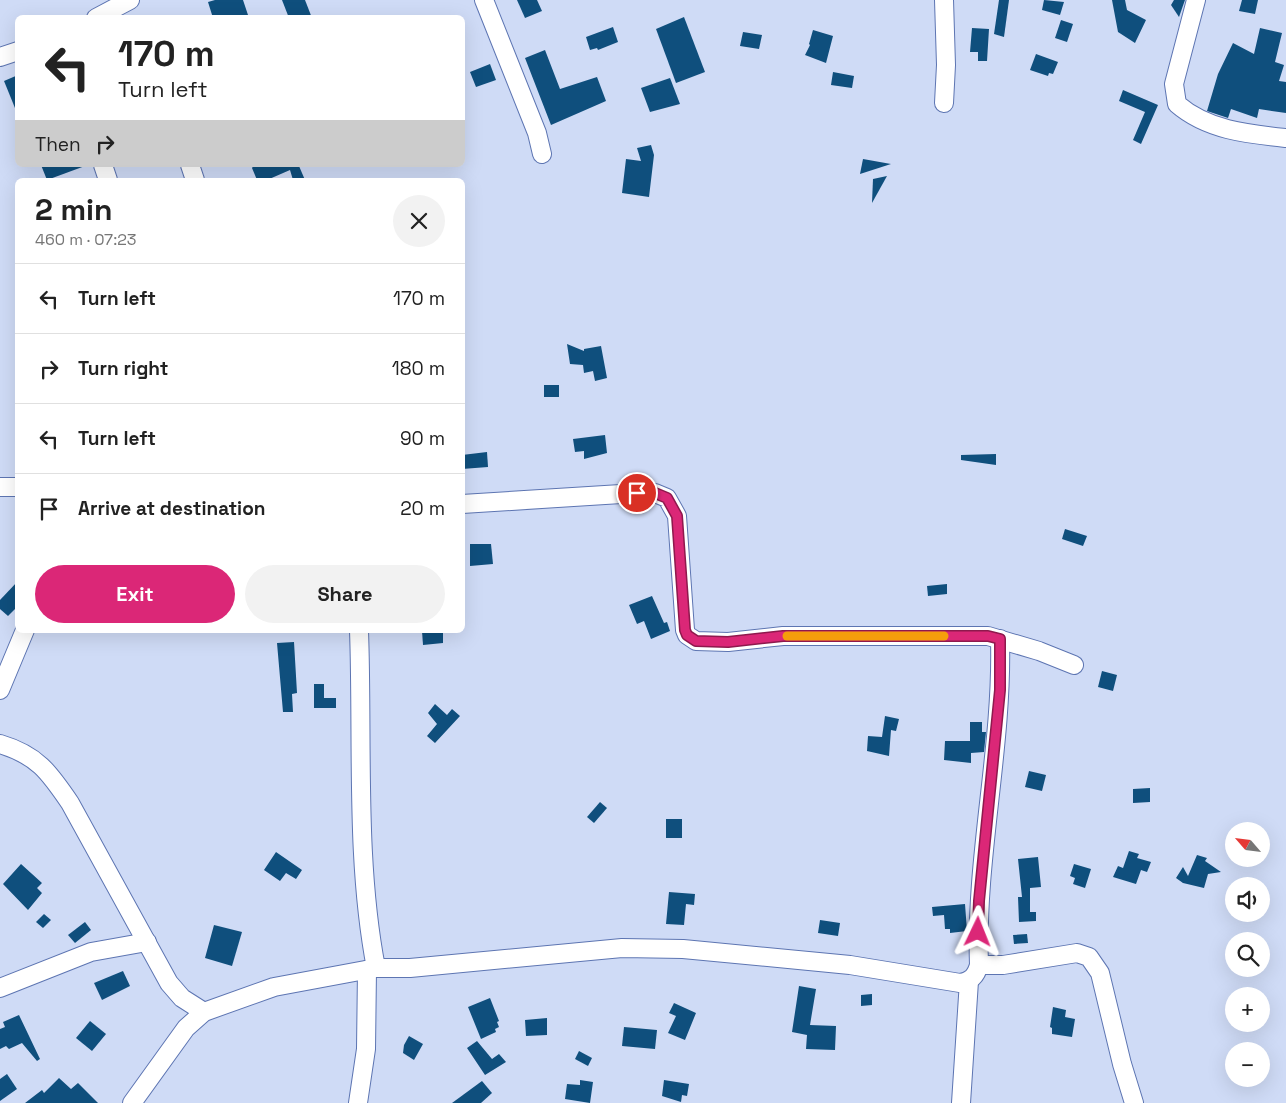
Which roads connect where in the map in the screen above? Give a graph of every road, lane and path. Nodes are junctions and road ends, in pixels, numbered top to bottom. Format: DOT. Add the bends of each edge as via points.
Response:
graph roads {
  1 [pos="484,0"];
  2 [pos="944,0"];
  3 [pos="1196,0"];
  4 [pos="130,7"];
  5 [pos="105,15"];
  6 [pos="15,51"];
  7 [pos="0,57"];
  8 [pos="944,103"];
  9 [pos="1286,138"];
  10 [pos="542,154"];
  11 [pos="0,487"];
  12 [pos="15,487"];
  13 [pos="465,504"];
  14 [pos="24,633"];
  15 [pos="359,633"];
  16 [pos="1000,639"];
  17 [pos="1074,665"];
  18 [pos="0,690"];
  19 [pos="0,744"];
  20 [pos="147,942"];
  21 [pos="979,965"];
  22 [pos="371,969"];
  23 [pos="969,982"];
  24 [pos="0,988"];
  25 [pos="204,1012"];
  26 [pos="132,1103"];
  27 [pos="358,1103"];
  28 [pos="962,1103"];
  29 [pos="1134,1103"];
  1 -- 10 [label="street" via="537,133"];
  2 -- 8 [label="street"];
  3 -- 9 [label="street" via="1174,84 1177,104 1190,115 1233,130"];
  4 -- 5 [label="street"];
  6 -- 7 [label="street"];
  11 -- 12 [label="street"];
  13 -- 16 [label="street" via="637,493 655,493 667,498 677,516 685,630 696,641 728,642 783,636 988,636"];
  14 -- 18 [label="street"];
  15 -- 22 [label="street" via="364,870"];
  16 -- 17 [label="street"];
  16 -- 21 [label="street" via="1000,690 979,901"];
  19 -- 20 [label="street" via="36,760 57,785"];
  20 -- 24 [label="street" via="91,952"];
  20 -- 25 [label="street" via="169,983 182,998"];
  21 -- 23 [label="street"];
  21 -- 29 [label="street" via="1002,965 1077,953 1089,957 1100,973"];
  22 -- 23 [label="street" via="622,948 683,949 850,964"];
  22 -- 25 [label="street" via="274,987"];
  22 -- 27 [label="street" via="366,1049"];
  23 -- 28 [label="street"];
  25 -- 26 [label="street" via="186,1028"];
}
